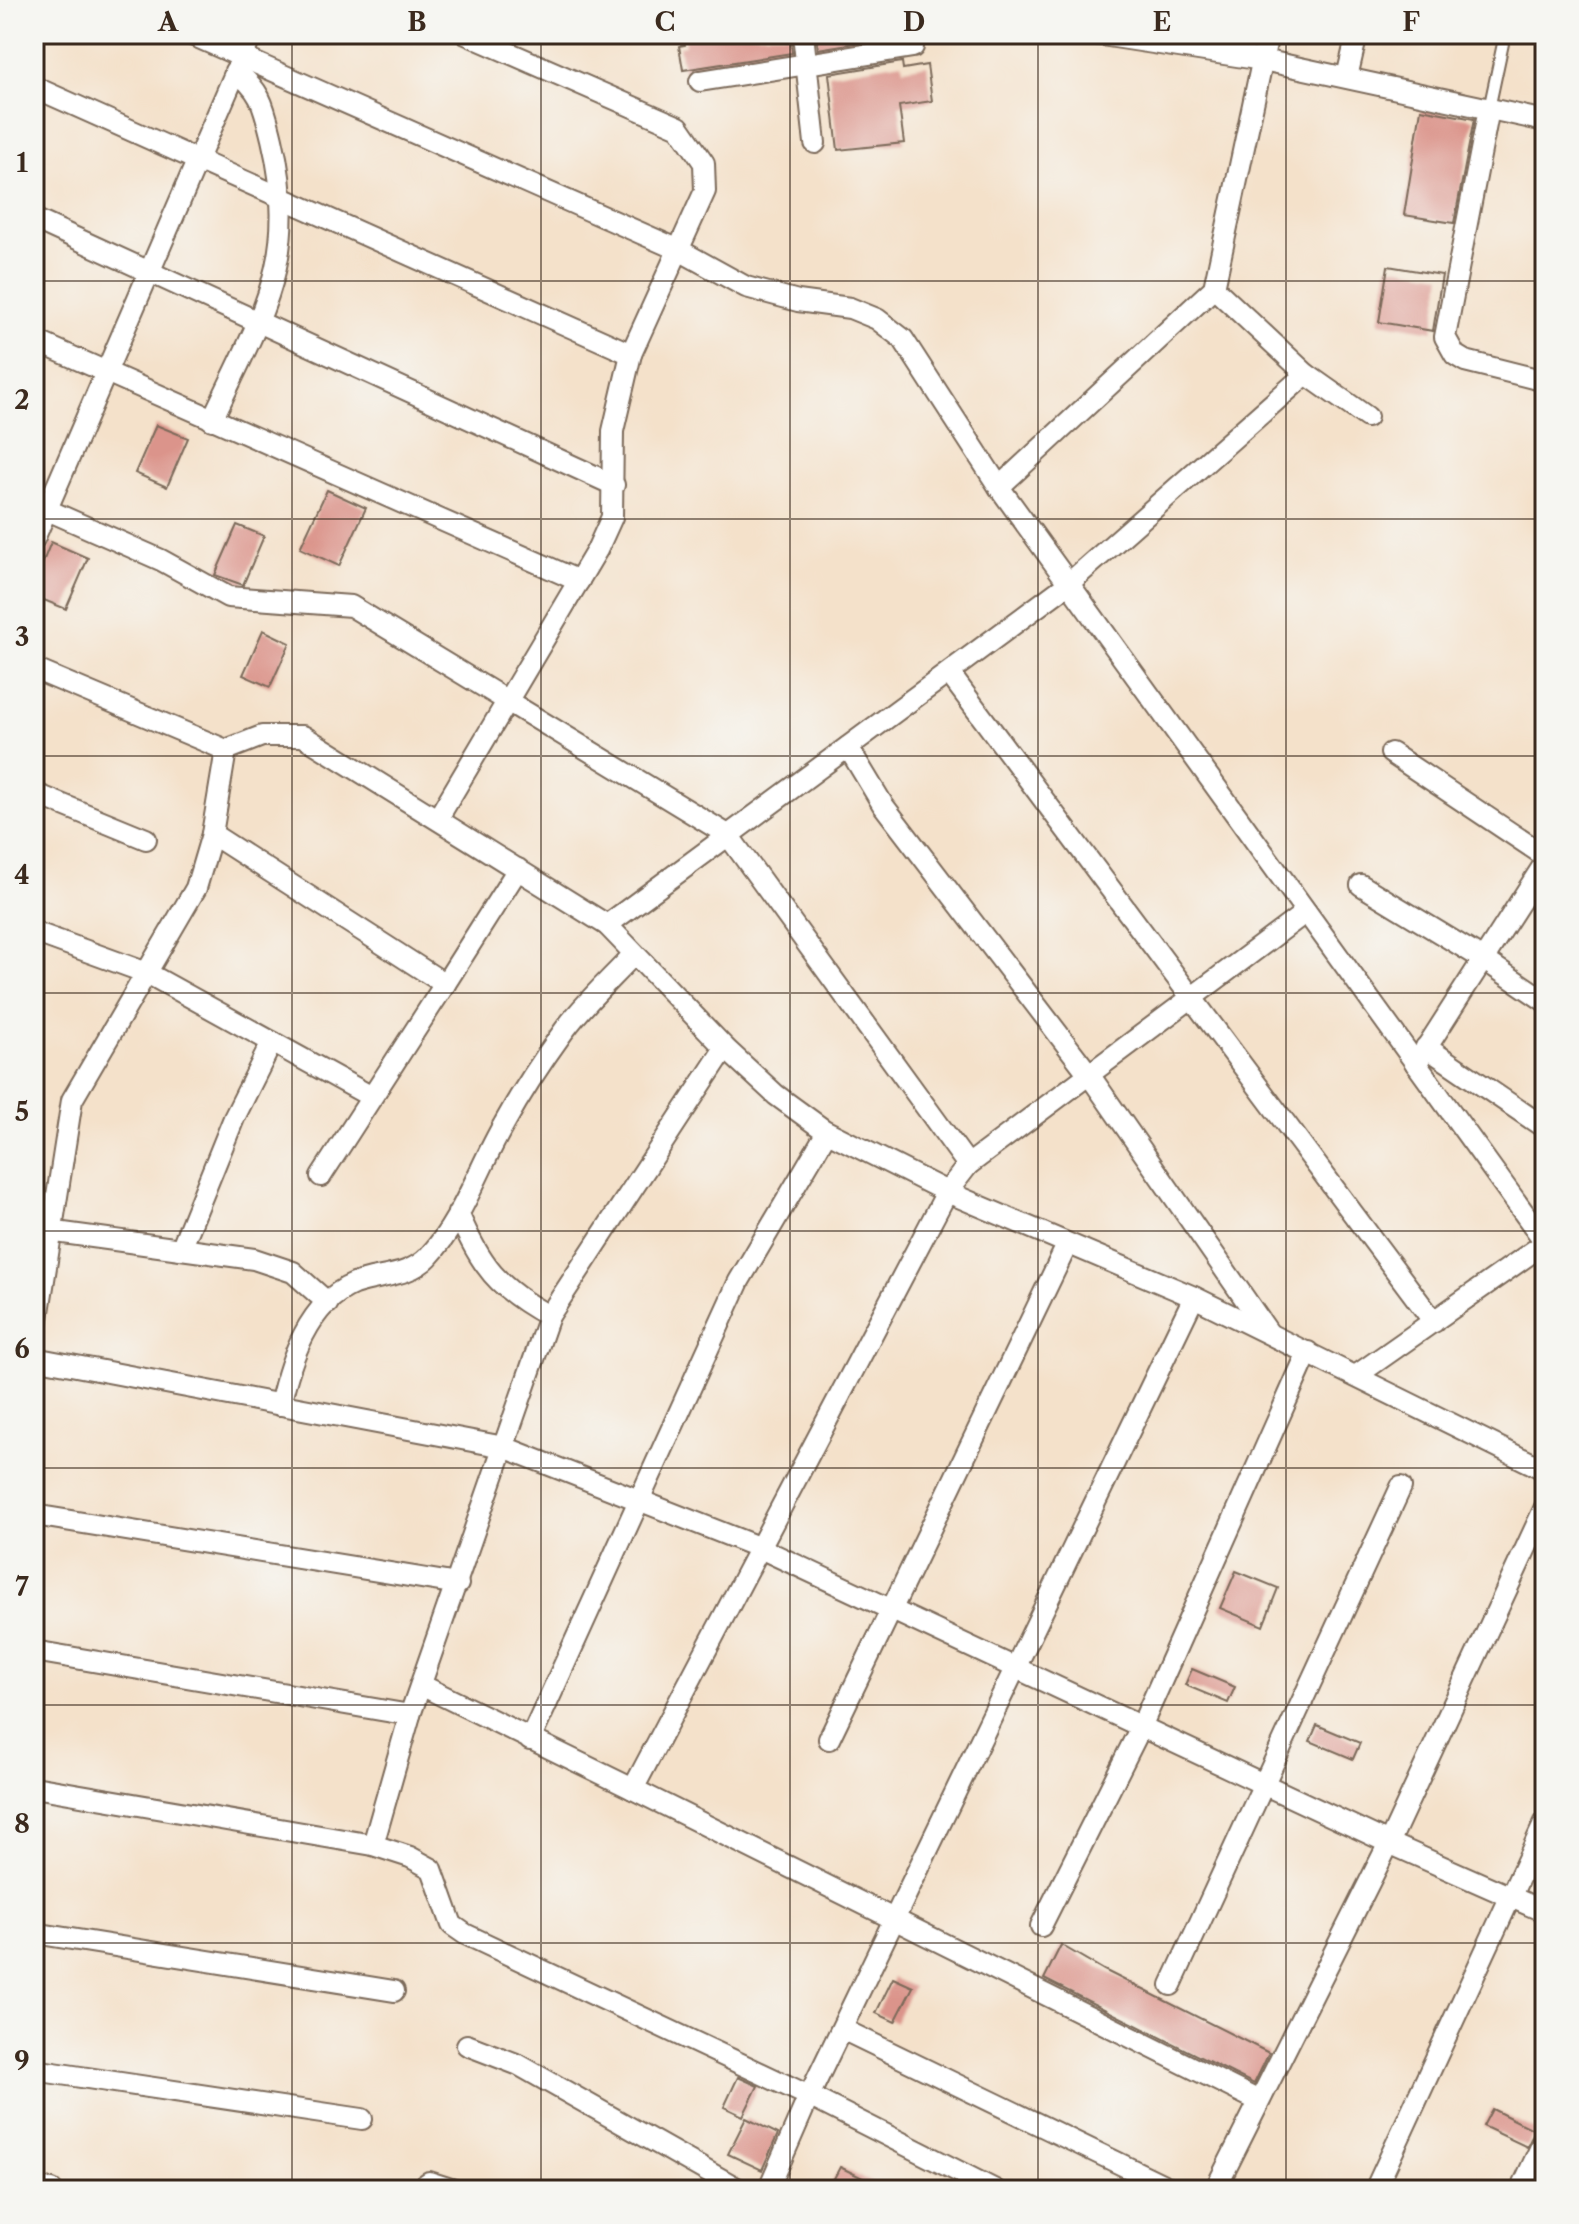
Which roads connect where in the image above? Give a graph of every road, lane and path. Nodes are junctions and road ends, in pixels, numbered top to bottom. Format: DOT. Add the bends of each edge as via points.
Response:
graph roads {
  1 [pos="190,34"];
  2 [pos="252,34"];
  3 [pos="466,34"];
  4 [pos="803,34"];
  5 [pos="1095,34"];
  6 [pos="1268,34"];
  7 [pos="1357,34"];
  8 [pos="1505,34"];
  9 [pos="913,47"];
  10 [pos="1263,60"];
  11 [pos="239,63"];
  12 [pos="806,65"];
  13 [pos="1347,77"];
  14 [pos="700,81"];
  15 [pos="34,87"];
  16 [pos="1489,109"];
  17 [pos="1545,121"];
  18 [pos="815,143"];
  19 [pos="198,160"];
  20 [pos="282,196"];
  21 [pos="34,219"];
  22 [pos="679,250"];
  23 [pos="150,271"];
  24 [pos="1214,288"];
  25 [pos="258,321"];
  26 [pos="34,340"];
  27 [pos="631,354"];
  28 [pos="107,370"];
  29 [pos="1306,374"];
  30 [pos="1545,381"];
  31 [pos="1367,417"];
  32 [pos="212,420"];
  33 [pos="614,485"];
  34 [pos="999,487"];
  35 [pos="40,507"];
  36 [pos="34,539"];
  37 [pos="579,581"];
  38 [pos="1068,584"];
  39 [pos="34,669"];
  40 [pos="949,673"];
  41 [pos="508,702"];
  42 [pos="848,747"];
  43 [pos="226,750"];
  44 [pos="1391,753"];
  45 [pos="34,793"];
  46 [pos="438,818"];
  47 [pos="212,834"];
  48 [pos="728,835"];
  49 [pos="146,839"];
  50 [pos="1545,856"];
  51 [pos="1545,863"];
  52 [pos="518,869"];
  53 [pos="1361,885"];
  54 [pos="1306,912"];
  55 [pos="607,925"];
  56 [pos="34,932"];
  57 [pos="633,955"];
  58 [pos="1483,959"];
  59 [pos="147,973"];
  60 [pos="445,984"];
  61 [pos="1193,997"];
  62 [pos="1545,1001"];
  63 [pos="272,1042"];
  64 [pos="725,1048"];
  65 [pos="1421,1055"];
  66 [pos="1088,1073"];
  67 [pos="370,1096"];
  68 [pos="1545,1128"];
  69 [pos="827,1132"];
  70 [pos="968,1165"];
  71 [pos="321,1176"];
  72 [pos="947,1192"];
  73 [pos="458,1213"];
  74 [pos="43,1230"];
  75 [pos="1545,1242"];
  76 [pos="1067,1245"];
  77 [pos="181,1249"];
  78 [pos="1194,1297"];
  79 [pos="328,1303"];
  80 [pos="549,1316"];
  81 [pos="1434,1322"];
  82 [pos="1268,1333"];
  83 [pos="34,1344"];
  84 [pos="1308,1352"];
  85 [pos="34,1358"];
  86 [pos="1357,1375"];
  87 [pos="280,1405"];
  88 [pos="504,1447"];
  89 [pos="1545,1470"];
  90 [pos="1401,1487"];
  91 [pos="637,1499"];
  92 [pos="1545,1507"];
  93 [pos="34,1515"];
  94 [pos="758,1547"];
  95 [pos="458,1584"];
  96 [pos="890,1609"];
  97 [pos="34,1651"];
  98 [pos="1014,1667"];
  99 [pos="421,1685"];
  100 [pos="410,1715"];
  101 [pos="1141,1727"];
  102 [pos="829,1739"];
  103 [pos="530,1740"];
  104 [pos="1263,1784"];
  105 [pos="34,1787"];
  106 [pos="633,1789"];
  107 [pos="1545,1822"];
  108 [pos="1389,1843"];
  109 [pos="373,1845"];
  110 [pos="1511,1897"];
  111 [pos="1545,1912"];
  112 [pos="895,1920"];
  113 [pos="1041,1926"];
  114 [pos="34,1933"];
  115 [pos="1171,1985"];
  116 [pos="394,1991"];
  117 [pos="844,2030"];
  118 [pos="467,2045"];
  119 [pos="34,2070"];
  120 [pos="809,2096"];
  121 [pos="1259,2101"];
  122 [pos="362,2119"];
  123 [pos="1545,2138"];
  124 [pos="34,2188"];
  125 [pos="52,2190"];
  126 [pos="418,2190"];
  127 [pos="454,2190"];
  128 [pos="740,2190"];
  129 [pos="768,2190"];
  130 [pos="995,2190"];
  131 [pos="1174,2190"];
  132 [pos="1215,2190"];
  133 [pos="1375,2190"];
  134 [pos="1521,2190"];
  1 -- 11 [label="street"];
  2 -- 11 [label="street"];
  3 -- 22 [label="street" via="679,127 704,163 705,191"];
  4 -- 12 [label="street"];
  5 -- 10 [label="street"];
  6 -- 10 [label="street"];
  7 -- 13 [label="street"];
  8 -- 16 [label="lane"];
  9 -- 12 [label="street"];
  10 -- 13 [label="street"];
  10 -- 24 [label="street"];
  11 -- 19 [label="street"];
  11 -- 20 [label="street" via="255,86 270,132"];
  11 -- 22 [label="street"];
  12 -- 14 [label="street"];
  12 -- 18 [label="street"];
  13 -- 16 [label="street"];
  15 -- 19 [label="street"];
  16 -- 17 [label="street"];
  16 -- 30 [label="street" via="1445,337 1465,361"];
  19 -- 20 [label="street"];
  19 -- 23 [label="street"];
  20 -- 25 [label="street" via="284,231 275,282"];
  20 -- 27 [label="street"];
  21 -- 23 [label="street"];
  22 -- 27 [label="street"];
  22 -- 34 [label="street" via="757,291 850,308 877,319 903,339"];
  23 -- 25 [label="street"];
  23 -- 28 [label="street"];
  24 -- 29 [label="street"];
  24 -- 34 [label="street"];
  25 -- 32 [label="street"];
  25 -- 33 [label="street"];
  26 -- 28 [label="street"];
  27 -- 33 [label="street" via="613,431"];
  28 -- 32 [label="street"];
  28 -- 35 [label="street"];
  29 -- 31 [label="street"];
  29 -- 38 [label="street"];
  32 -- 37 [label="street"];
  33 -- 37 [label="street" via="612,517"];
  34 -- 38 [label="street"];
  35 -- 36 [label="street"];
  35 -- 41 [label="street" via="161,560 228,597 351,606"];
  37 -- 41 [label="street"];
  38 -- 40 [label="street"];
  38 -- 54 [label="street"];
  39 -- 43 [label="street"];
  40 -- 42 [label="street"];
  40 -- 61 [label="street"];
  41 -- 46 [label="street"];
  41 -- 48 [label="street"];
  42 -- 48 [label="street"];
  42 -- 66 [label="street" via="883,805"];
  43 -- 46 [label="street" via="262,736 303,736"];
  43 -- 47 [label="street"];
  44 -- 50 [label="street"];
  45 -- 49 [label="street"];
  46 -- 52 [label="street"];
  47 -- 59 [label="street" via="196,888"];
  47 -- 60 [label="street"];
  48 -- 55 [label="street"];
  48 -- 70 [label="street"];
  51 -- 58 [label="street"];
  52 -- 55 [label="street"];
  52 -- 60 [label="street"];
  53 -- 58 [label="street"];
  54 -- 61 [label="street"];
  54 -- 65 [label="street"];
  55 -- 57 [label="street"];
  56 -- 59 [label="street"];
  57 -- 64 [label="street"];
  57 -- 73 [label="street" via="564,1031 504,1124"];
  58 -- 62 [label="street"];
  58 -- 65 [label="street"];
  59 -- 63 [label="street"];
  59 -- 74 [label="street" via="72,1100"];
  60 -- 67 [label="street"];
  61 -- 66 [label="street"];
  61 -- 81 [label="street"];
  63 -- 67 [label="street"];
  63 -- 77 [label="street" via="234,1118"];
  64 -- 69 [label="street"];
  64 -- 80 [label="street"];
  65 -- 68 [label="street"];
  65 -- 75 [label="street"];
  66 -- 70 [label="street"];
  66 -- 82 [label="street"];
  67 -- 71 [label="street"];
  69 -- 72 [label="street"];
  69 -- 91 [label="street" via="739,1281"];
  70 -- 72 [label="street"];
  72 -- 76 [label="street"];
  72 -- 94 [label="street"];
  73 -- 79 [label="street" via="427,1257 412,1268 353,1285"];
  73 -- 80 [label="street" via="487,1272 519,1300"];
  74 -- 77 [label="street"];
  74 -- 83 [label="street"];
  75 -- 81 [label="street"];
  76 -- 78 [label="street"];
  76 -- 96 [label="street"];
  77 -- 79 [label="street" via="254,1259 293,1272"];
  78 -- 82 [label="street"];
  78 -- 98 [label="street"];
  79 -- 87 [label="street" via="290,1360"];
  80 -- 88 [label="street"];
  81 -- 86 [label="street"];
  82 -- 84 [label="street"];
  84 -- 86 [label="street"];
  84 -- 101 [label="street"];
  85 -- 87 [label="street"];
  86 -- 89 [label="street"];
  87 -- 88 [label="street"];
  88 -- 91 [label="street"];
  88 -- 95 [label="street"];
  90 -- 104 [label="street"];
  91 -- 94 [label="street"];
  91 -- 103 [label="street"];
  92 -- 108 [label="street"];
  93 -- 95 [label="street"];
  94 -- 96 [label="street"];
  94 -- 106 [label="street"];
  95 -- 99 [label="street"];
  96 -- 98 [label="street"];
  96 -- 102 [label="street"];
  97 -- 100 [label="street"];
  98 -- 101 [label="street"];
  98 -- 112 [label="street"];
  99 -- 100 [label="street"];
  99 -- 103 [label="street"];
  100 -- 109 [label="street"];
  101 -- 104 [label="street"];
  101 -- 113 [label="street"];
  103 -- 106 [label="street"];
  104 -- 108 [label="street"];
  104 -- 115 [label="street"];
  105 -- 109 [label="street"];
  106 -- 112 [label="street"];
  107 -- 110 [label="street"];
  108 -- 110 [label="street"];
  108 -- 121 [label="street"];
  109 -- 120 [label="street" via="432,1869 452,1925 465,1934"];
  110 -- 111 [label="street"];
  110 -- 133 [label="street"];
  112 -- 117 [label="street"];
  112 -- 121 [label="street"];
  114 -- 116 [label="street"];
  117 -- 120 [label="street"];
  117 -- 131 [label="street"];
  118 -- 128 [label="street" via="519,2065"];
  119 -- 122 [label="street"];
  120 -- 129 [label="street"];
  120 -- 130 [label="street"];
  121 -- 132 [label="street"];
  123 -- 134 [label="street"];
  124 -- 125 [label="street"];
  126 -- 127 [label="street" via="429,2182"];
}
